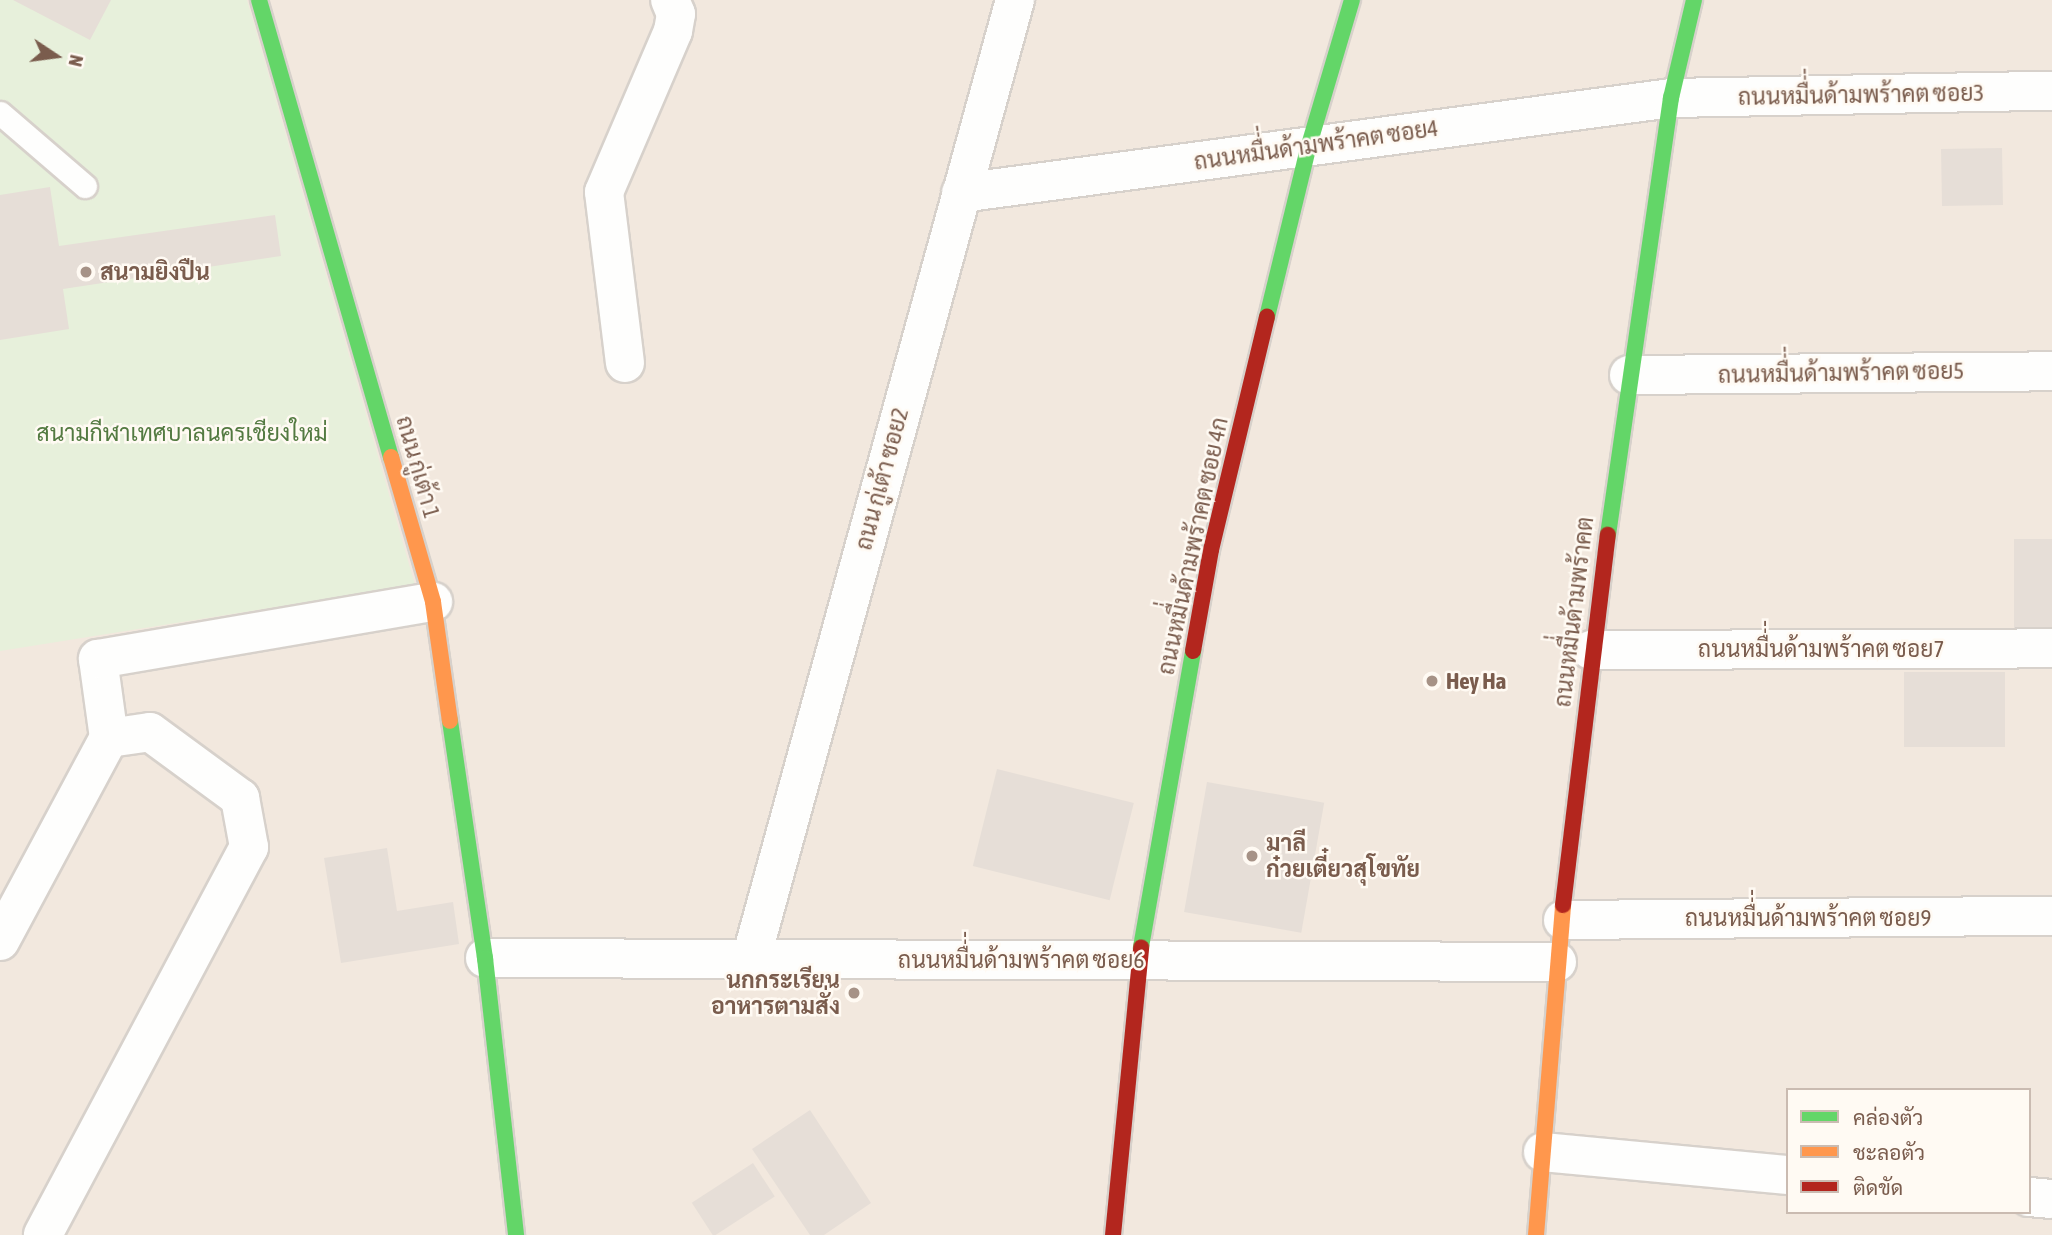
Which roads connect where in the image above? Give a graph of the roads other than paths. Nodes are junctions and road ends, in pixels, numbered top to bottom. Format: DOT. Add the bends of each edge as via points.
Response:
graph roads {
  1 [pos="259,0"];
  2 [pos="670,0"];
  3 [pos="1015,0"];
  4 [pos="1352,0"];
  5 [pos="1694,0"];
  6 [pos="2052,91"];
  7 [pos="1671,98"];
  8 [pos="0,113"];
  9 [pos="1309,145"];
  10 [pos="85,186"];
  11 [pos="961,193"];
  12 [pos="625,363"];
  13 [pos="2052,371"];
  14 [pos="1629,375"];
  15 [pos="433,602"];
  16 [pos="2052,648"];
  17 [pos="1591,650"];
  18 [pos="109,738"];
  19 [pos="2052,916"];
  20 [pos="1563,920"];
  21 [pos="0,941"];
  22 [pos="485,958"];
  23 [pos="751,959"];
  24 [pos="1139,960"];
  25 [pos="1557,962"];
  26 [pos="1543,1152"];
  27 [pos="1786,1175"];
  28 [pos="2031,1197"];
  29 [pos="2052,1199"];
  30 [pos="514,1234"];
  31 [pos="43,1235"];
  32 [pos="1113,1235"];
  33 [pos="1536,1235"];
  1 -- 15 [label="street, ถนน กู่เต้า 1"];
  2 -- 12 [label="street" via="676,14 673,31 604,192"];
  3 -- 11 [label="street, ถนน กู่เต้า ซอย2"];
  4 -- 9 [label="street, ถนนหมื่่นด้ามพร้าคต ซอย 4ก"];
  5 -- 7 [label="street, ถนนหมื่่นด้ามพร้าคต"];
  6 -- 7 [label="street, ถนนหมื่่นด้ามพร้าคต ซอย3"];
  7 -- 9 [label="street, ถนนหมื่่นด้ามพร้าคต ซอย4"];
  7 -- 14 [label="street, ถนนหมื่่นด้ามพร้าคต"];
  8 -- 10 [label="lane"];
  9 -- 11 [label="street, ถนนหมื่่นด้ามพร้าคต ซอย4"];
  9 -- 24 [label="street, ถนนหมื่่นด้ามพร้าคต ซอย 4ก" via="1211,550"];
  11 -- 23 [label="street, ถนน กู่เต้า ซอย2"];
  13 -- 14 [label="street, ถนนหมื่่นด้ามพร้าคต ซอย5"];
  14 -- 17 [label="street, ถนนหมื่่นด้ามพร้าคต"];
  15 -- 18 [label="street" via="98,659"];
  15 -- 22 [label="street, ถนน กู่เต้า 1"];
  16 -- 17 [label="street, ถนนหมื่่นด้ามพร้าคต ซอย7"];
  17 -- 20 [label="street, ถนนหมื่่นด้ามพร้าคต"];
  18 -- 21 [label="street"];
  18 -- 31 [label="street" via="150,732 240,798 249,847"];
  19 -- 20 [label="street, ถนนหมื่่นด้ามพร้าคต ซอย9"];
  20 -- 25 [label="street, ถนนหมื่่นด้ามพร้าคต"];
  22 -- 23 [label="street, ถนนหมื่่นด้ามพร้าคต ซอย6"];
  22 -- 30 [label="street, ถนน กู่เต้า 1"];
  23 -- 24 [label="street, ถนนหมื่่นด้ามพร้าคต ซอย6"];
  24 -- 25 [label="street, ถนนหมื่่นด้ามพร้าคต ซอย6"];
  24 -- 32 [label="street, ถนนหมื่่นด้ามพร้าคต ซอย 4ก"];
  25 -- 26 [label="street, ถนนหมื่่นด้ามพร้าคต"];
  26 -- 27 [label="street"];
  26 -- 33 [label="street, ถนนหมื่่นด้ามพร้าคต"];
  28 -- 29 [label="street"];
}
